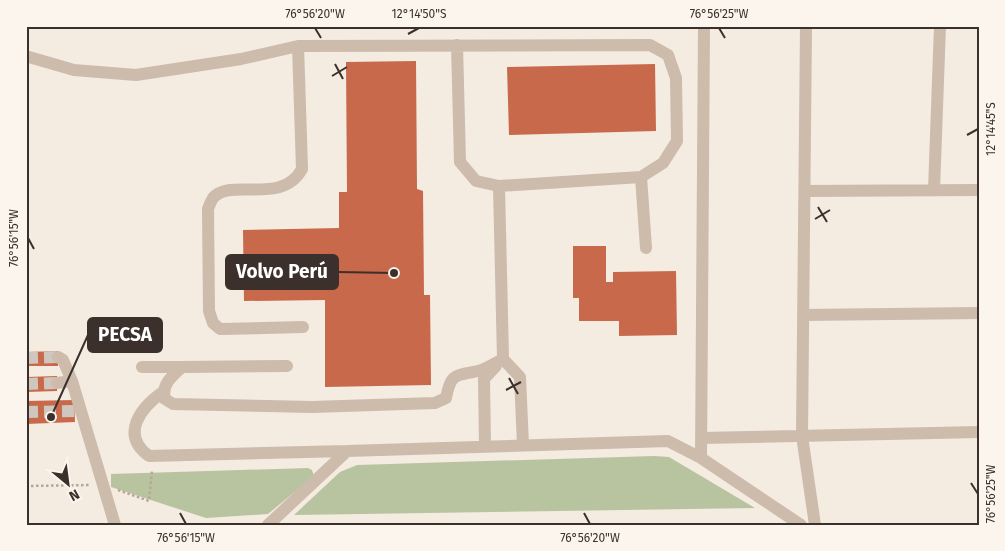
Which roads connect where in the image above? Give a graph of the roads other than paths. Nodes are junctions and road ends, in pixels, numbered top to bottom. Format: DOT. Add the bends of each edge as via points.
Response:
graph roads {
  1 [pos="704,26"];
  2 [pos="806,26"];
  3 [pos="940,26"];
  4 [pos="456,45"];
  5 [pos="298,46"];
  6 [pos="29,57"];
  7 [pos="641,177"];
  8 [pos="498,186"];
  9 [pos="805,190"];
  10 [pos="934,190"];
  11 [pos="979,190"];
  12 [pos="646,248"];
  13 [pos="979,313"];
  14 [pos="803,315"];
  15 [pos="304,327"];
  16 [pos="58,357"];
  17 [pos="503,358"];
  18 [pos="287,366"];
  19 [pos="142,367"];
  20 [pos="182,367"];
  21 [pos="72,381"];
  22 [pos="57,383"];
  23 [pos="163,392"];
  24 [pos="979,432"];
  25 [pos="802,436"];
  26 [pos="701,438"];
  27 [pos="523,445"];
  28 [pos="485,446"];
  29 [pos="347,451"];
  30 [pos="701,458"];
  31 [pos="115,525"];
  32 [pos="268,525"];
  33 [pos="801,525"];
  34 [pos="815,525"];
  1 -- 26 [label="street"];
  2 -- 9 [label="street"];
  3 -- 10 [label="street"];
  4 -- 5 [label="street"];
  4 -- 7 [label="street" via="650,45 668,56 676,78 677,140 662,164"];
  4 -- 8 [label="street" via="460,162 476,181"];
  5 -- 6 [label="street" via="241,59 136,74 74,70"];
  5 -- 15 [label="street" via="302,170 295,181 284,187 223,192 213,198 208,209 209,311 213,323 220,329"];
  7 -- 8 [label="street"];
  7 -- 12 [label="street"];
  8 -- 17 [label="street"];
  9 -- 10 [label="street"];
  9 -- 14 [label="street"];
  10 -- 11 [label="street"];
  13 -- 14 [label="street"];
  14 -- 25 [label="street"];
  16 -- 21 [label="street" via="63,360"];
  17 -- 23 [label="street" via="480,370 457,374 449,382 446,398 436,403 312,407 173,404 165,399"];
  17 -- 27 [label="street" via="520,377"];
  17 -- 28 [label="street" via="484,379"];
  18 -- 20 [label="street"];
  19 -- 20 [label="street"];
  20 -- 23 [label="street"];
  21 -- 22 [label="street"];
  21 -- 31 [label="street" via="78,411"];
  23 -- 29 [label="street" via="145,407 135,426 134,438 139,449 149,456"];
  24 -- 25 [label="street"];
  25 -- 26 [label="street"];
  25 -- 34 [label="street"];
  26 -- 30 [label="street"];
  27 -- 28 [label="street"];
  27 -- 30 [label="street" via="668,441"];
  28 -- 29 [label="street"];
  29 -- 32 [label="street"];
  30 -- 33 [label="street"];
}
